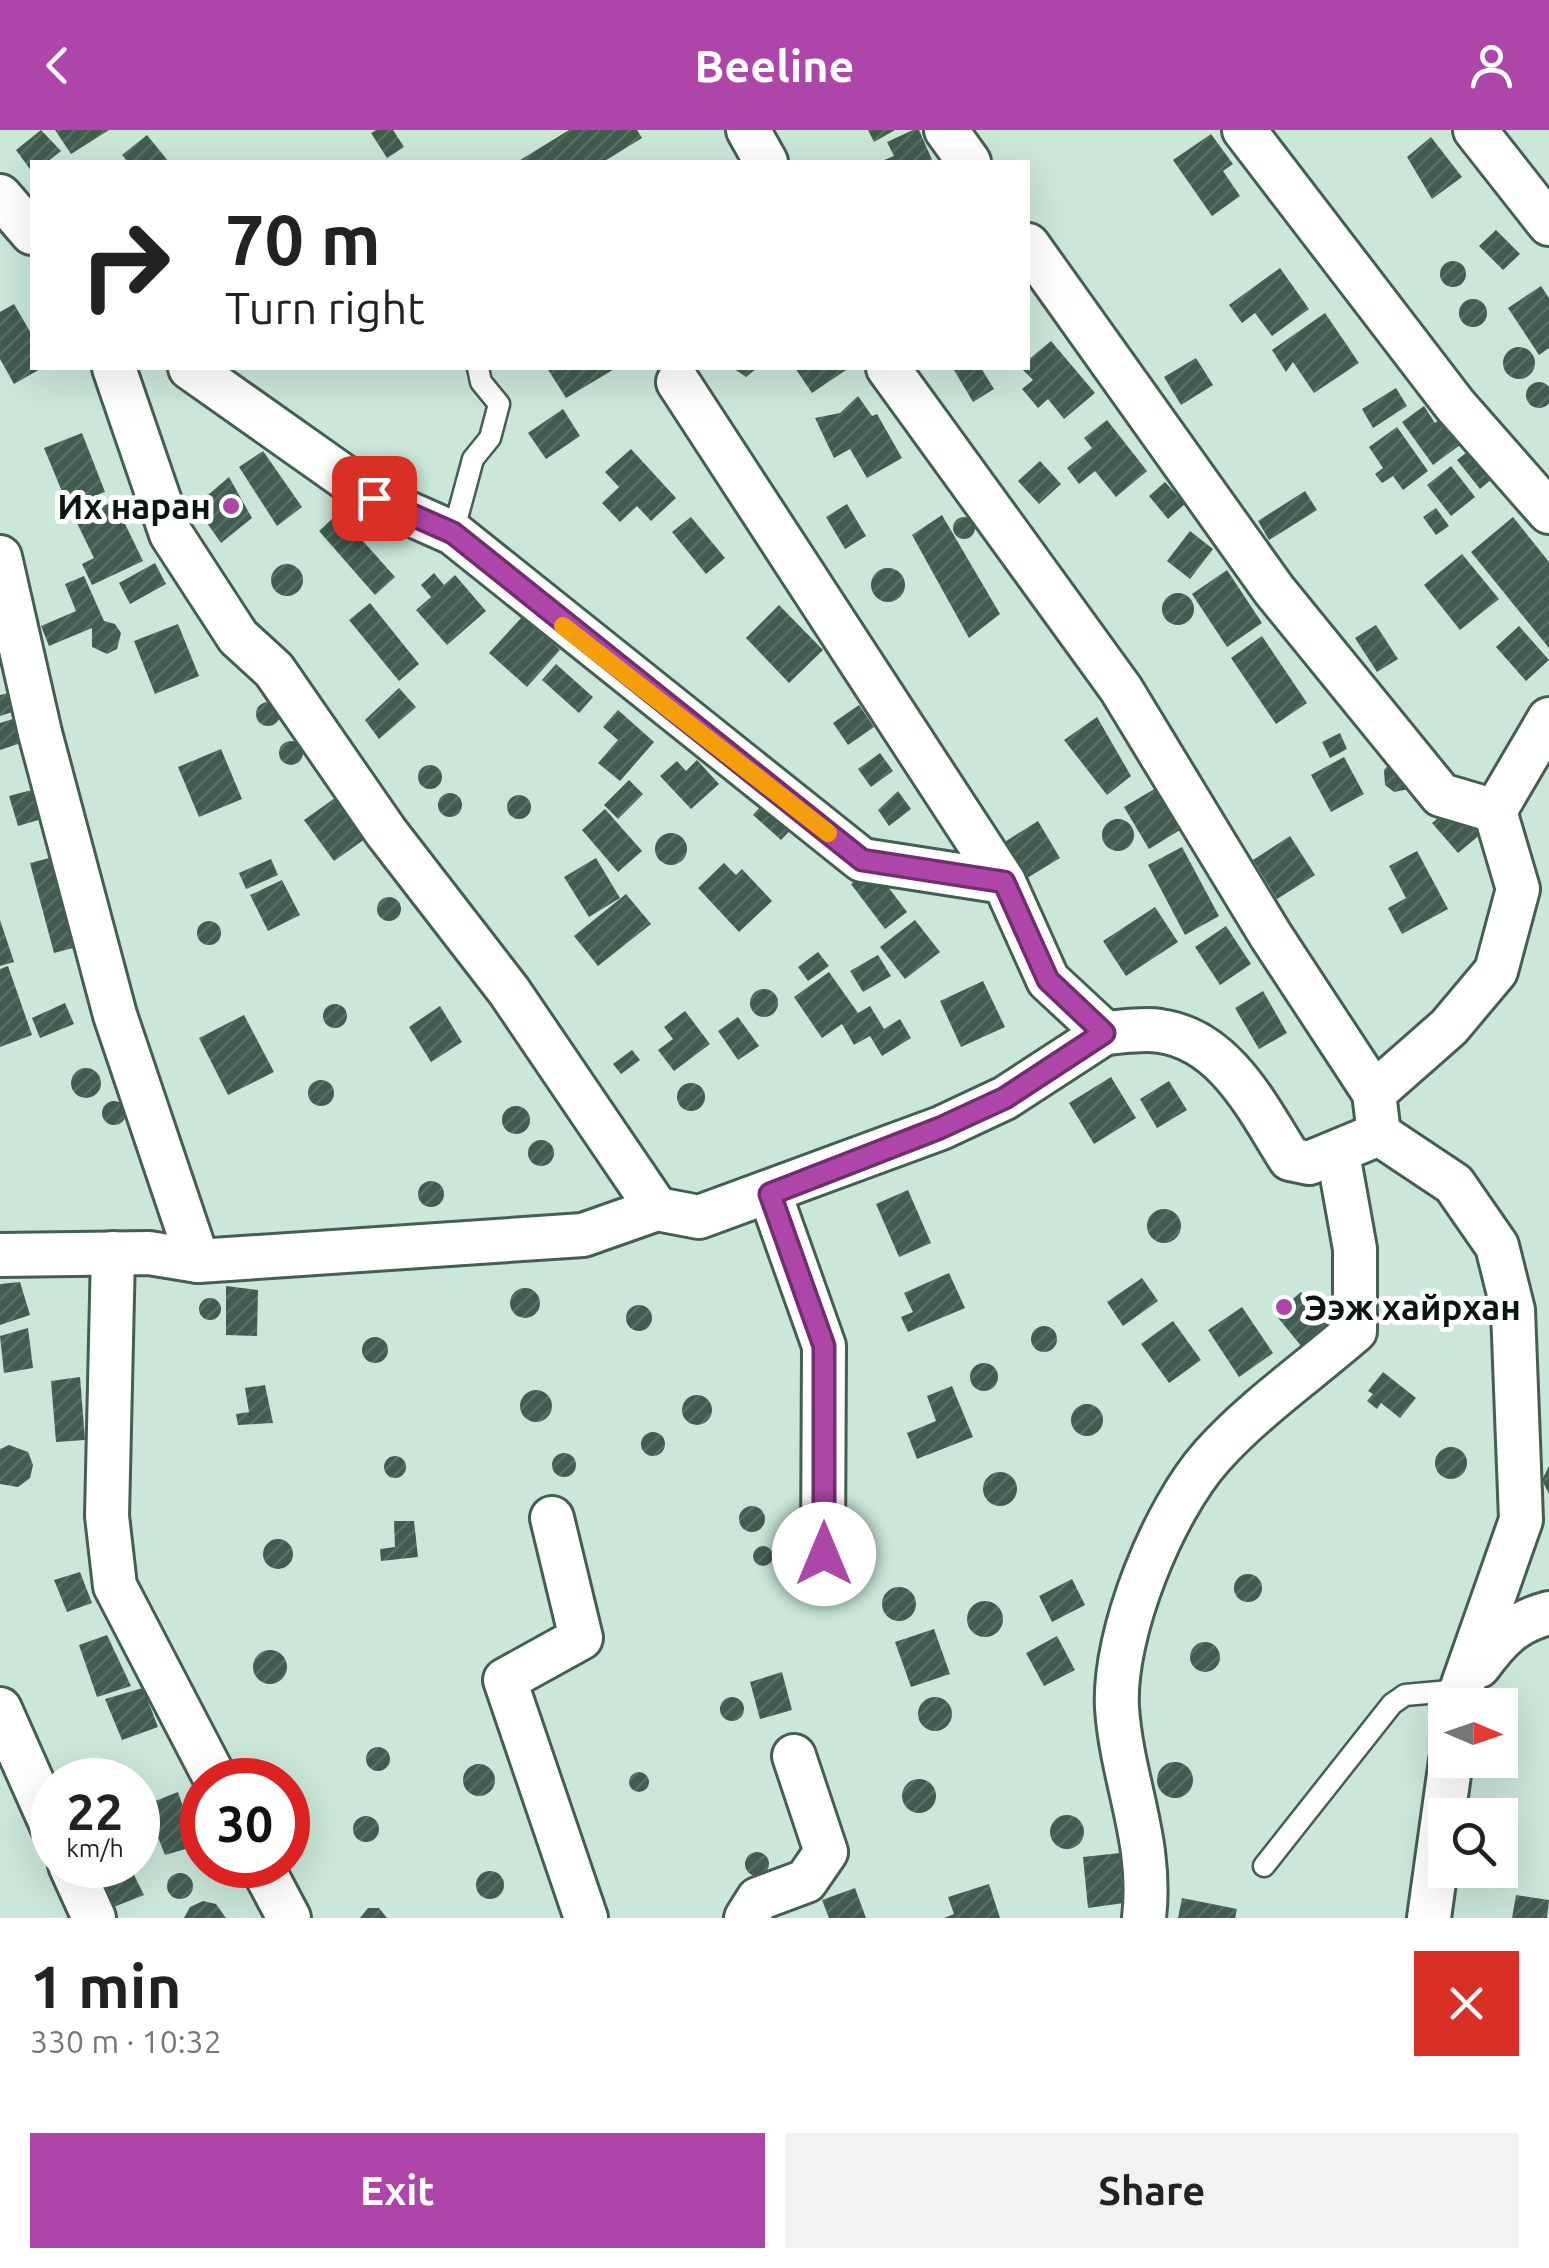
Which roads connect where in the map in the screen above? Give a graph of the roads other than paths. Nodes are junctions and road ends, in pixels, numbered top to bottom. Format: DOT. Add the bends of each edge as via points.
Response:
graph roads {
  1 [pos="748,130"];
  2 [pos="946,130"];
  3 [pos="1244,130"];
  4 [pos="1475,130"];
  5 [pos="765,160"];
  6 [pos="968,160"];
  7 [pos="0,196"];
  8 [pos="1549,224"];
  9 [pos="30,230"];
  10 [pos="1030,248"];
  11 [pos="115,370"];
  12 [pos="193,370"];
  13 [pos="478,370"];
  14 [pos="889,370"];
  15 [pos="678,382"];
  16 [pos="1549,512"];
  17 [pos="453,533"];
  18 [pos="0,557"];
  19 [pos="1549,719"];
  20 [pos="1495,811"];
  21 [pos="1004,882"];
  22 [pos="1104,1033"];
  23 [pos="1376,1114"];
  24 [pos="1338,1154"];
  25 [pos="770,1194"];
  26 [pos="657,1208"];
  27 [pos="112,1253"];
  28 [pos="0,1255"];
  29 [pos="198,1261"];
  30 [pos="1549,1314"];
  31 [pos="1516,1350"];
  32 [pos="552,1518"];
  33 [pos="824,1554"];
  34 [pos="1549,1613"];
  35 [pos="1463,1688"];
  36 [pos="1467,1688"];
  37 [pos="1428,1696"];
  38 [pos="0,1709"];
  39 [pos="794,1756"];
  40 [pos="205,1758"];
  41 [pos="30,1776"];
  42 [pos="1449,1778"];
  43 [pos="1264,1866"];
  44 [pos="80,1888"];
  45 [pos="273,1888"];
  46 [pos="93,1918"];
  47 [pos="288,1918"];
  48 [pos="586,1918"];
  49 [pos="746,1918"];
  50 [pos="1144,1918"];
  51 [pos="1429,1918"];
  1 -- 5 [label="street"];
  2 -- 6 [label="street"];
  3 -- 16 [label="street" via="1455,405"];
  4 -- 8 [label="street"];
  7 -- 9 [label="street"];
  10 -- 20 [label="street" via="1274,590 1440,796"];
  11 -- 26 [label="street" via="170,534 238,637 274,670 386,832 509,991"];
  12 -- 17 [label="street" via="374,498"];
  13 -- 17 [label="lane" via="500,404 490,438 473,459"];
  14 -- 23 [label="street" via="1121,690"];
  15 -- 21 [label="street"];
  17 -- 21 [label="street" via="862,860"];
  18 -- 29 [label="street" via="115,1015"];
  19 -- 20 [label="street"];
  20 -- 23 [label="street" via="1518,889 1496,971"];
  21 -- 22 [label="street" via="1048,980"];
  22 -- 24 [label="street" via="1159,1030 1199,1042 1238,1078 1290,1159 1309,1163"];
  22 -- 25 [label="street" via="1005,1098"];
  23 -- 24 [label="street"];
  23 -- 31 [label="street" via="1454,1184 1497,1246 1514,1310"];
  24 -- 50 [label="street" via="1355,1248 1356,1330 1212,1456 1166,1526 1122,1644 1118,1708 1148,1879"];
  25 -- 26 [label="street" via="699,1218"];
  25 -- 33 [label="street" via="824,1346"];
  26 -- 29 [label="street" via="583,1235"];
  27 -- 28 [label="street"];
  27 -- 29 [label="street"];
  27 -- 40 [label="street" via="108,1516 116,1586"];
  30 -- 31 [label="street"];
  31 -- 35 [label="street" via="1521,1520"];
  32 -- 48 [label="street" via="580,1638 504,1680"];
  34 -- 36 [label="street" via="1502,1635"];
  37 -- 43 [label="lane" via="1405,1695 1392,1704"];
  38 -- 41 [label="street"];
  39 -- 49 [label="street" via="826,1852 806,1881 758,1899"];
  42 -- 51 [label="street"];
  44 -- 46 [label="street"];
  45 -- 47 [label="street"];
}
